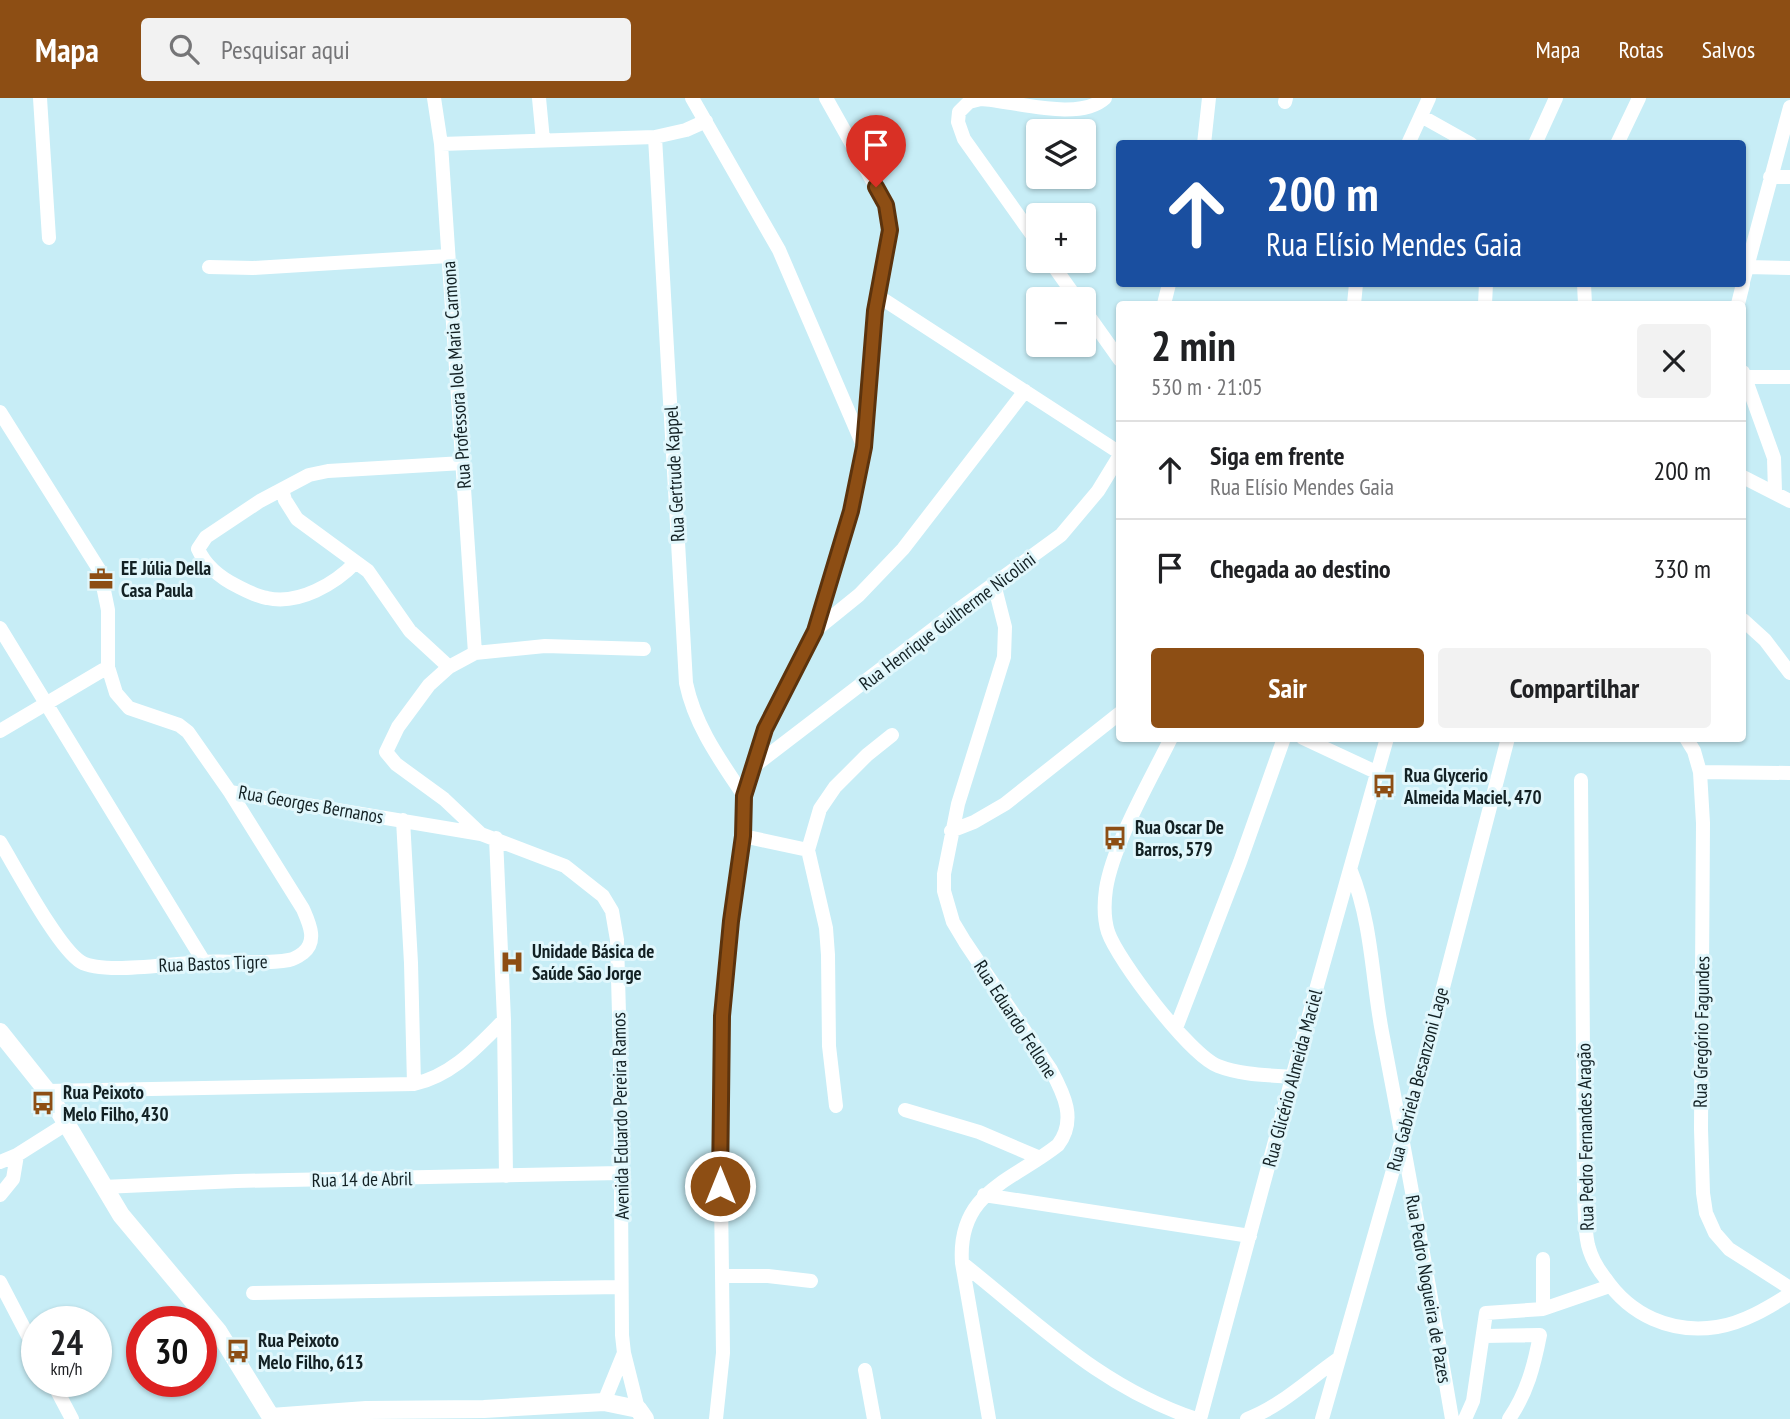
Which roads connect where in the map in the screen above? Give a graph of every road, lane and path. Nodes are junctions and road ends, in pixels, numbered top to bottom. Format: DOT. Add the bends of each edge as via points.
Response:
graph roads {
  1 [pos="40,98"];
  2 [pos="434,98"];
  3 [pos="539,98"];
  4 [pos="692,98"];
  5 [pos="826,98"];
  6 [pos="1105,98"];
  7 [pos="1209,98"];
  8 [pos="1429,98"];
  9 [pos="1556,98"];
  10 [pos="1639,98"];
  11 [pos="1790,107"];
  12 [pos="1421,116"];
  13 [pos="706,121"];
  14 [pos="654,137"];
  15 [pos="543,140"];
  16 [pos="1204,140"];
  17 [pos="1410,140"];
  18 [pos="1464,140"];
  19 [pos="1537,140"];
  20 [pos="1619,140"];
  21 [pos="441,144"];
  22 [pos="1770,177"];
  23 [pos="1790,177"];
  24 [pos="1026,226"];
  25 [pos="49,238"];
  26 [pos="448,256"];
  27 [pos="209,267"];
  28 [pos="1746,267"];
  29 [pos="1790,268"];
  30 [pos="878,296"];
  31 [pos="1096,326"];
  32 [pos="1116,354"];
  33 [pos="1746,374"];
  34 [pos="1790,376"];
  35 [pos="1746,380"];
  36 [pos="1025,391"];
  37 [pos="0,412"];
  38 [pos="864,447"];
  39 [pos="1116,451"];
  40 [pos="1116,461"];
  41 [pos="463,463"];
  42 [pos="1746,478"];
  43 [pos="282,490"];
  44 [pos="1775,492"];
  45 [pos="1790,501"];
  46 [pos="356,562"];
  47 [pos="994,584"];
  48 [pos="1746,623"];
  49 [pos="0,628"];
  50 [pos="815,631"];
  51 [pos="644,649"];
  52 [pos="475,653"];
  53 [pos="108,667"];
  54 [pos="449,667"];
  55 [pos="1790,673"];
  56 [pos="45,703"];
  57 [pos="1116,716"];
  58 [pos="0,731"];
  59 [pos="892,735"];
  60 [pos="1169,742"];
  61 [pos="1283,742"];
  62 [pos="1312,742"];
  63 [pos="1386,742"];
  64 [pos="1507,742"];
  65 [pos="1688,742"];
  66 [pos="752,767"];
  67 [pos="1700,772"];
  68 [pos="1378,773"];
  69 [pos="1790,773"];
  70 [pos="1581,780"];
  71 [pos="230,792"];
  72 [pos="744,796"];
  73 [pos="402,820"];
  74 [pos="951,831"];
  75 [pos="481,834"];
  76 [pos="743,836"];
  77 [pos="496,838"];
  78 [pos="0,842"];
  79 [pos="808,850"];
  80 [pos="1351,872"];
  81 [pos="204,962"];
  82 [pos="504,1020"];
  83 [pos="1176,1028"];
  84 [pos="0,1032"];
  85 [pos="1292,1077"];
  86 [pos="414,1084"];
  87 [pos="47,1091"];
  88 [pos="836,1106"];
  89 [pos="905,1110"];
  90 [pos="66,1124"];
  91 [pos="1403,1135"];
  92 [pos="17,1155"];
  93 [pos="1040,1158"];
  94 [pos="0,1162"];
  95 [pos="620,1173"];
  96 [pos="506,1176"];
  97 [pos="103,1187"];
  98 [pos="0,1195"];
  99 [pos="984,1195"];
  100 [pos="1250,1236"];
  101 [pos="1543,1259"];
  102 [pos="962,1263"];
  103 [pos="723,1276"];
  104 [pos="811,1281"];
  105 [pos="0,1282"];
  106 [pos="1610,1286"];
  107 [pos="621,1287"];
  108 [pos="1790,1288"];
  109 [pos="253,1293"];
  110 [pos="1790,1294"];
  111 [pos="1542,1309"];
  112 [pos="21,1322"];
  113 [pos="1484,1336"];
  114 [pos="624,1353"];
  115 [pos="1338,1359"];
  116 [pos="865,1370"];
  117 [pos="60,1397"];
  118 [pos="604,1402"];
  119 [pos="444,1414"];
  120 [pos="484,1414"];
  121 [pos="642,1414"];
  122 [pos="368,1415"];
  123 [pos="271,1418"];
  124 [pos="72,1419"];
  125 [pos="716,1419"];
  126 [pos="874,1419"];
  127 [pos="989,1419"];
  128 [pos="1198,1419"];
  129 [pos="1247,1419"];
  130 [pos="1322,1419"];
  131 [pos="1452,1419"];
  132 [pos="1465,1419"];
  133 [pos="1509,1419"];
  1 -- 25 [label="street"];
  2 -- 21 [label="street, Rua Professora Iole Maria Carmona"];
  3 -- 15 [label="street"];
  4 -- 13 [label="street"];
  5 -- 30 [label="street" via="889,218"];
  6 -- 24 [label="street" via="1077,111 981,99 958,112 964,139"];
  7 -- 16 [label="street"];
  8 -- 12 [label="street"];
  9 -- 19 [label="street"];
  10 -- 20 [label="street"];
  11 -- 22 [label="street"];
  12 -- 17 [label="street"];
  12 -- 18 [label="street"];
  13 -- 14 [label="street"];
  13 -- 38 [label="street" via="779,250"];
  14 -- 15 [label="street"];
  14 -- 72 [label="street, Rua Gertrude Kappel" via="686,683 696,719"];
  15 -- 21 [label="street"];
  21 -- 26 [label="street, Rua Professora Iole Maria Carmona"];
  22 -- 23 [label="street"];
  22 -- 28 [label="street"];
  26 -- 27 [label="street"];
  26 -- 41 [label="street, Rua Professora Iole Maria Carmona"];
  28 -- 29 [label="street"];
  30 -- 36 [label="street"];
  30 -- 38 [label="street"];
  31 -- 32 [label="street"];
  33 -- 34 [label="street"];
  35 -- 44 [label="street" via="1774,458"];
  36 -- 39 [label="street"];
  36 -- 50 [label="street" via="904,550"];
  37 -- 53 [label="street, Rua Georges Bernanos" via="100,572 108,610"];
  38 -- 50 [label="street" via="851,511"];
  40 -- 47 [label="street, Rua Henrique Guilherme Nicolini" via="1098,491 1061,535"];
  41 -- 43 [label="street" via="328,471 309,475"];
  41 -- 52 [label="street, Rua Professora Iole Maria Carmona"];
  42 -- 44 [label="street"];
  43 -- 46 [label="street" via="297,519"];
  43 -- 46 [label="street" via="201,541 199,552 213,570 252,593 281,599 320,589"];
  44 -- 45 [label="street"];
  46 -- 54 [label="street" via="373,577 410,631"];
  47 -- 66 [label="street, Rua Henrique Guilherme Nicolini"];
  47 -- 74 [label="street, Rua Eduardo Fellone" via="1005,627 1004,657"];
  48 -- 55 [label="street"];
  49 -- 56 [label="street"];
  50 -- 66 [label="street" via="765,729"];
  51 -- 52 [label="street" via="545,646"];
  52 -- 54 [label="street"];
  53 -- 56 [label="street"];
  53 -- 71 [label="street, Rua Georges Bernanos" via="121,699 140,713 188,732"];
  54 -- 75 [label="street, Avenida Eduardo Pereira Ramos" via="412,705 386,751"];
  56 -- 58 [label="street"];
  56 -- 81 [label="street"];
  57 -- 74 [label="street" via="1005,804"];
  59 -- 79 [label="street" via="835,787 821,809"];
  60 -- 83 [label="street" via="1111,867 1105,913 1115,947"];
  61 -- 83 [label="street"];
  62 -- 68 [label="street"];
  63 -- 68 [label="street, Rua Glicério Almeida Maciel"];
  64 -- 91 [label="street, Rua Gabriela Besanzoni Lage"];
  65 -- 67 [label="street, Rua Gregório Fagundes"];
  66 -- 72 [label="street"];
  67 -- 69 [label="street"];
  67 -- 108 [label="street, Rua Gregório Fagundes" via="1705,1203 1715,1233 1729,1250"];
  68 -- 80 [label="street, Rua Glicério Almeida Maciel"];
  70 -- 106 [label="street, Rua Pedro Fernandes Aragão" via="1585,1219 1594,1262"];
  71 -- 73 [label="street, Rua Georges Bernanos"];
  71 -- 81 [label="street, Rua Bastos Tigre" via="303,909 312,937 309,948 292,960"];
  72 -- 76 [label="street"];
  73 -- 75 [label="street, Rua Georges Bernanos"];
  73 -- 86 [label="street"];
  74 -- 93 [label="street, Rua Eduardo Fellone" via="944,891 953,922 1051,1070 1066,1102 1064,1136"];
  75 -- 77 [label="street, Avenida Eduardo Pereira Ramos"];
  76 -- 79 [label="street"];
  76 -- 103 [label="street" via="722,1027"];
  77 -- 82 [label="street"];
  77 -- 95 [label="street, Avenida Eduardo Pereira Ramos" via="565,866 603,896 612,911 619,988"];
  78 -- 81 [label="street, Rua Bastos Tigre" via="63,945 82,962 116,967"];
  79 -- 88 [label="street" via="826,928 829,1046"];
  80 -- 85 [label="street, Rua Glicério Almeida Maciel"];
  80 -- 91 [label="street, Rua Pedro Nogueira de Pazes" via="1364,911"];
  82 -- 86 [label="street" via="447,1072"];
  82 -- 96 [label="street"];
  83 -- 85 [label="street" via="1218,1066"];
  84 -- 87 [label="street"];
  85 -- 100 [label="street, Rua Glicério Almeida Maciel"];
  86 -- 87 [label="street"];
  87 -- 90 [label="street"];
  89 -- 93 [label="street" via="979,1132"];
  90 -- 92 [label="street"];
  90 -- 97 [label="street"];
  91 -- 115 [label="street, Rua Gabriela Besanzoni Lage"];
  91 -- 131 [label="street, Rua Pedro Nogueira de Pazes"];
  92 -- 94 [label="street"];
  92 -- 98 [label="street" via="13,1179"];
  93 -- 99 [label="street, Rua Eduardo Fellone"];
  95 -- 96 [label="street, Rua 14 de Abril"];
  95 -- 107 [label="street, Avenida Eduardo Pereira Ramos"];
  96 -- 97 [label="street, Rua 14 de Abril"];
  97 -- 123 [label="street" via="135,1233 218,1331"];
  99 -- 100 [label="street"];
  99 -- 102 [label="street, Rua Eduardo Fellone" via="967,1223"];
  100 -- 128 [label="street, Rua Glicério Almeida Maciel"];
  101 -- 111 [label="street"];
  102 -- 127 [label="street, Rua Eduardo Fellone"];
  102 -- 128 [label="street" via="1092,1368 1145,1399"];
  103 -- 104 [label="street"];
  103 -- 125 [label="street" via="723,1353"];
  105 -- 112 [label="street"];
  106 -- 110 [label="street, Rua Pedro Fernandes Aragão" via="1631,1308 1691,1329 1719,1327 1749,1317"];
  106 -- 111 [label="street"];
  107 -- 109 [label="street"];
  107 -- 114 [label="street, Avenida Eduardo Pereira Ramos"];
  111 -- 113 [label="street" via="1486,1313"];
  113 -- 132 [label="street" via="1473,1401"];
  113 -- 133 [label="street" via="1540,1335 1531,1376"];
  114 -- 118 [label="street, Avenida Eduardo Pereira Ramos"];
  114 -- 121 [label="street, Avenida Eduardo Pereira Ramos"];
  115 -- 129 [label="street"];
  115 -- 130 [label="street, Rua Gabriela Besanzoni Lage"];
  116 -- 126 [label="street"];
  117 -- 124 [label="street"];
  118 -- 120 [label="street"];
  118 -- 121 [label="street, Avenida Eduardo Pereira Ramos"];
  119 -- 120 [label="street"];
  119 -- 122 [label="street"];
  122 -- 123 [label="street"];
}
